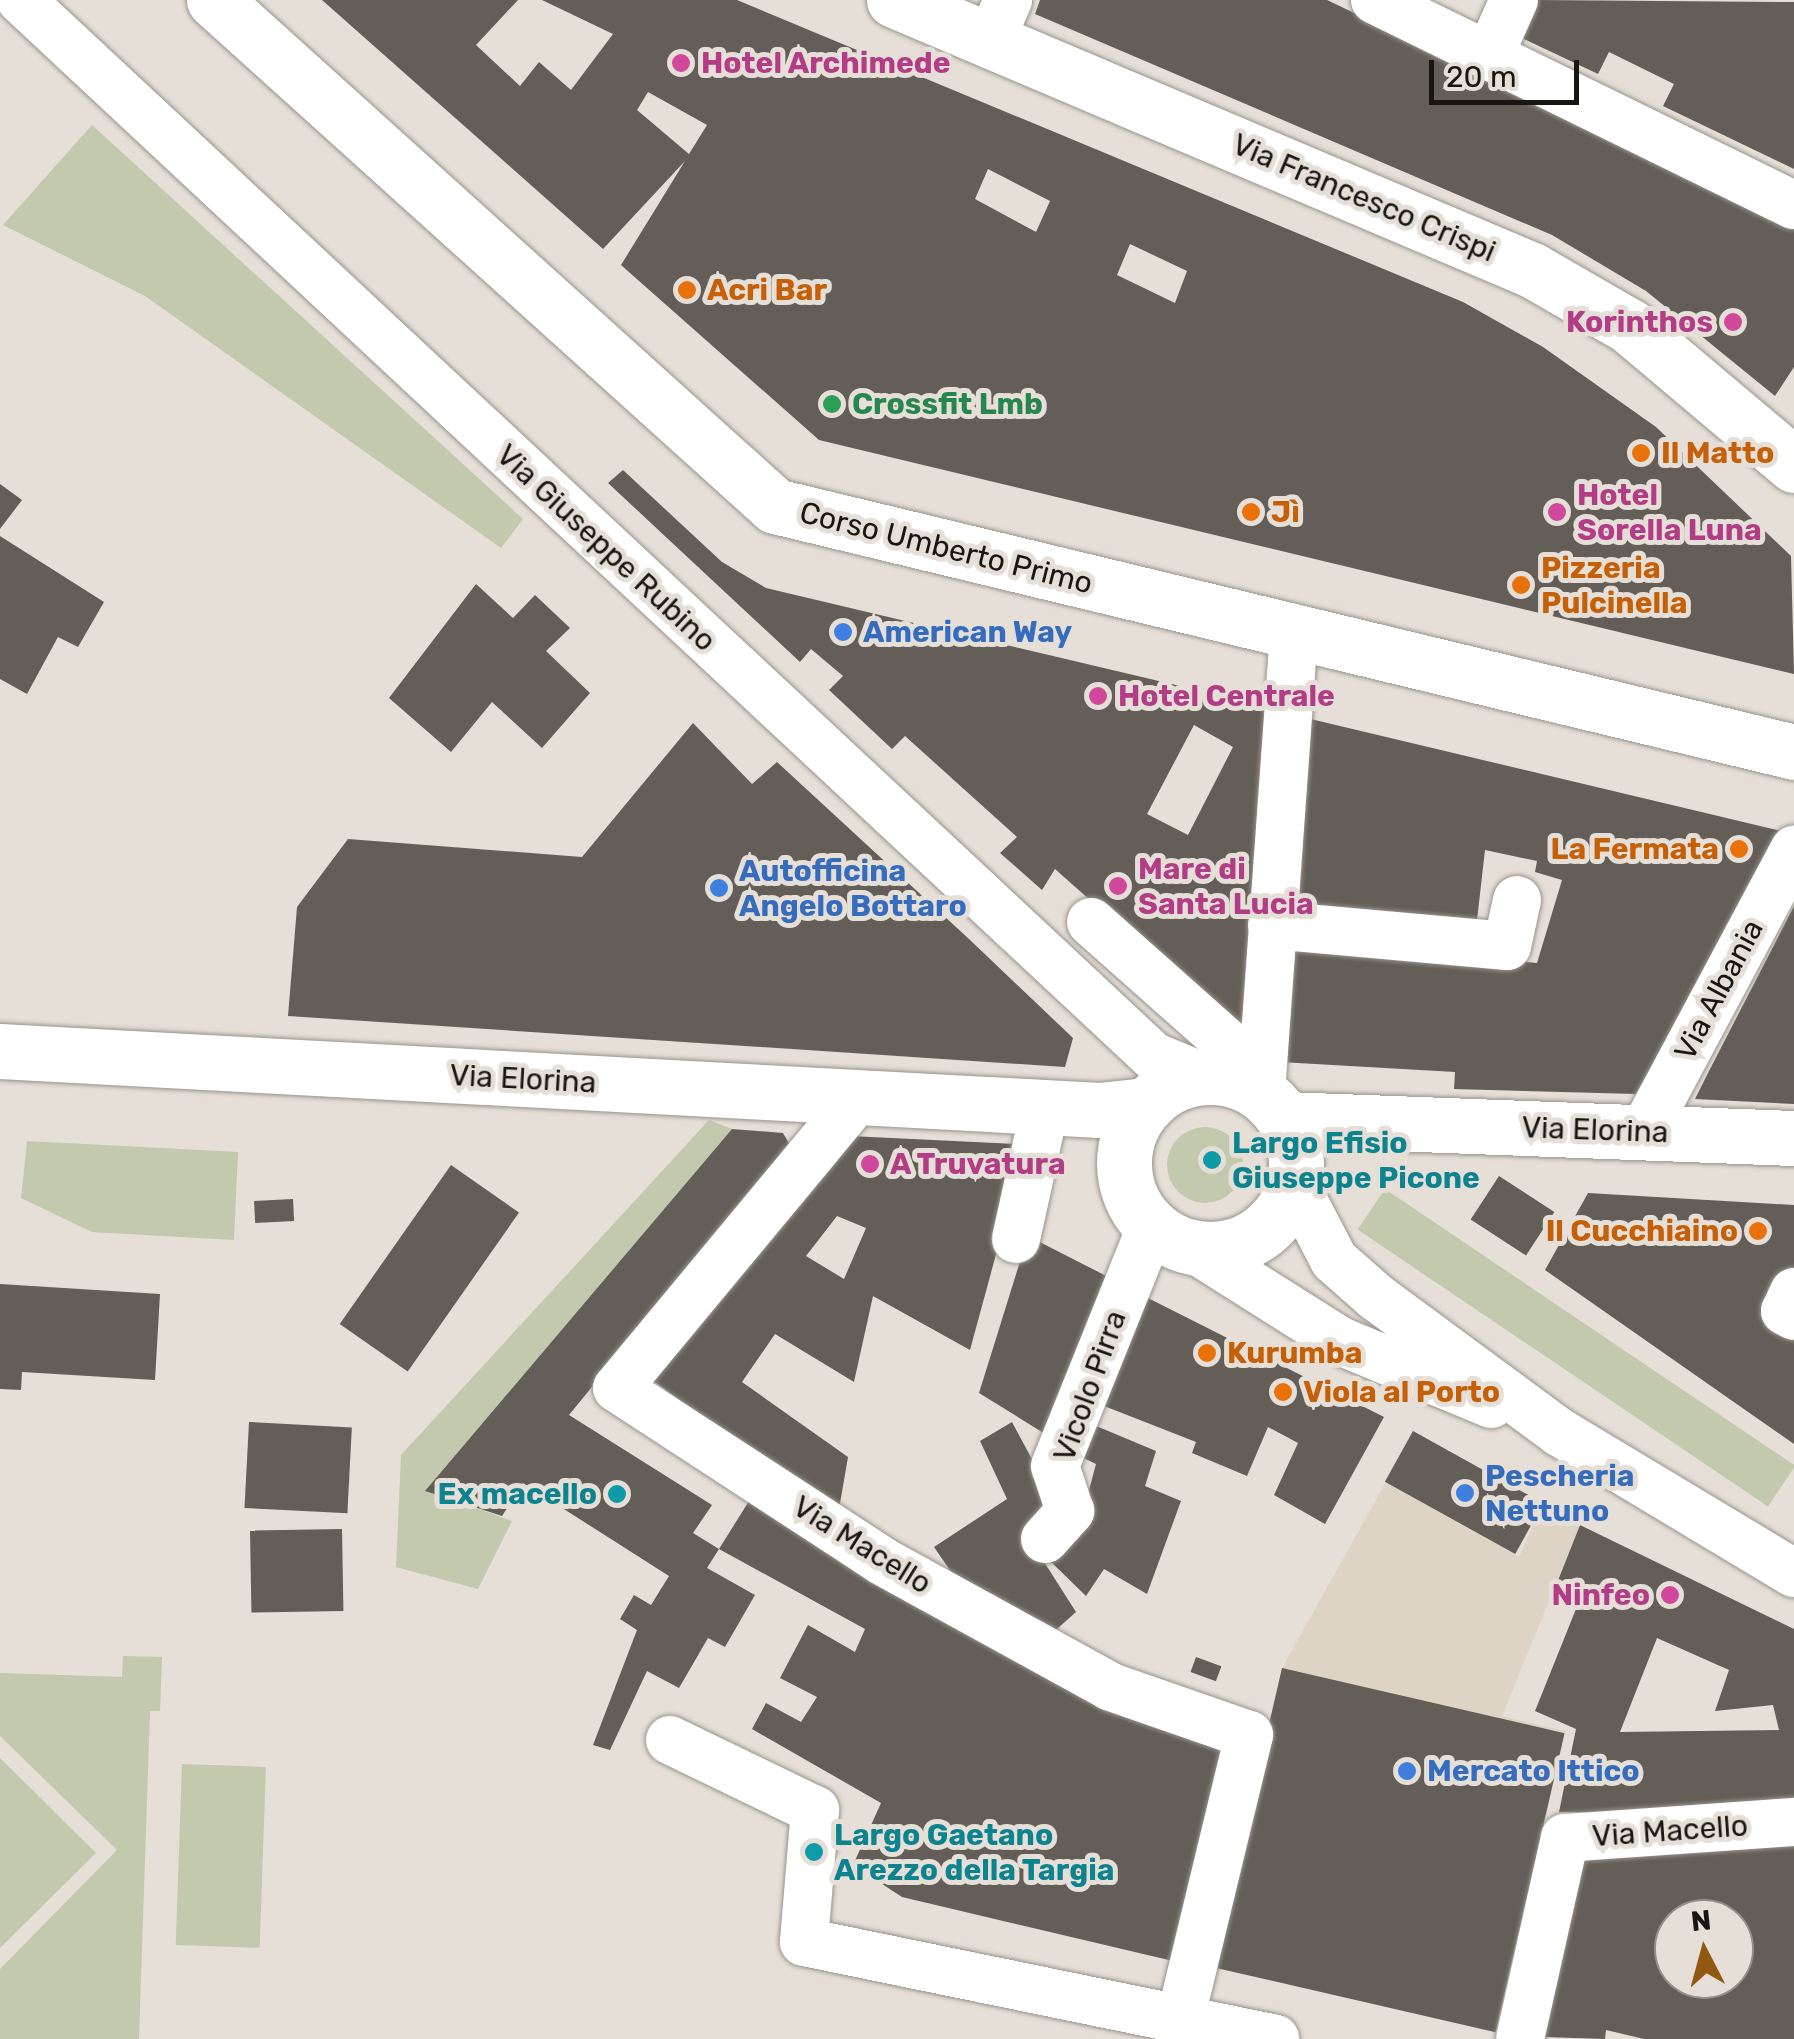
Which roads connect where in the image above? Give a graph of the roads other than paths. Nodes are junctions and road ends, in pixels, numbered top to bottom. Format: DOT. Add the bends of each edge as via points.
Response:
graph roads {
  1 [pos="21,0"];
  2 [pos="214,0"];
  3 [pos="894,0"];
  4 [pos="1375,0"];
  5 [pos="1514,0"];
  6 [pos="999,20"];
  7 [pos="1489,56"];
  8 [pos="1794,205"];
  9 [pos="1791,451"];
  10 [pos="1294,634"];
  11 [pos="1794,752"];
  12 [pos="1794,850"];
  13 [pos="1518,900"];
  14 [pos="1091,922"];
  15 [pos="1272,925"];
  16 [pos="0,1051"];
  17 [pos="1249,1094"];
  18 [pos="858,1098"];
  19 [pos="1146,1105"];
  20 [pos="1045,1107"];
  21 [pos="1396,1124"];
  22 [pos="1644,1131"];
  23 [pos="1794,1138"];
  24 [pos="1296,1180"];
  25 [pos="1157,1221"];
  26 [pos="1016,1239"];
  27 [pos="1794,1292"];
  28 [pos="1794,1316"];
  29 [pos="1558,1432"];
  30 [pos="1045,1538"];
  31 [pos="1794,1573"];
  32 [pos="670,1740"];
  33 [pos="1794,1822"];
  34 [pos="1180,2020"];
  35 [pos="1114,2023"];
  36 [pos="1520,2036"];
  37 [pos="1275,2039"];
  1 -- 17 [label="street, Via Giuseppe Rubino" via="1153,1056"];
  2 -- 10 [label="main road, Corso Umberto Primo" via="776,506"];
  3 -- 6 [label="main road, Via Francesco Crispi"];
  4 -- 7 [label="street"];
  5 -- 7 [label="street"];
  6 -- 9 [label="main road, Via Francesco Crispi" via="1532,270 1628,326"];
  7 -- 8 [label="street"];
  10 -- 11 [label="main road, Corso Umberto Primo"];
  10 -- 15 [label="street"];
  12 -- 22 [label="street, Via Albania"];
  13 -- 15 [label="street" via="1507,946"];
  14 -- 17 [label="street" via="1225,1041"];
  15 -- 17 [label="street"];
  16 -- 18 [label="main road, Via Elorina"];
  17 -- 19 [label="main road" via="1182,1081"];
  17 -- 21 [label="main road, Via Elorina"];
  17 -- 24 [label="main road"];
  18 -- 20 [label="main road, Via Elorina"];
  18 -- 34 [label="street, Via Macello" via="617,1388 882,1561 1094,1678 1249,1735"];
  19 -- 20 [label="main road, Via Elorina"];
  19 -- 25 [label="main road" via="1125,1144"];
  20 -- 25 [label="main road"];
  20 -- 26 [label="street"];
  21 -- 22 [label="main road, Via Elorina"];
  21 -- 24 [label="main road" via="1346,1142"];
  22 -- 23 [label="main road, Via Elorina"];
  24 -- 25 [label="main road" via="1280,1215 1256,1237 1226,1248"];
  24 -- 29 [label="street" via="1334,1260"];
  25 -- 29 [label="street" via="1340,1341"];
  25 -- 30 [label="street, Vicolo Pirra" via="1055,1466 1070,1512"];
  27 -- 28 [label="street" via="1785,1311"];
  29 -- 31 [label="street"];
  32 -- 35 [label="street" via="816,1810 804,1942"];
  33 -- 36 [label="street, Via Macello" via="1566,1838"];
  34 -- 35 [label="street"];
  34 -- 37 [label="street"];
}
